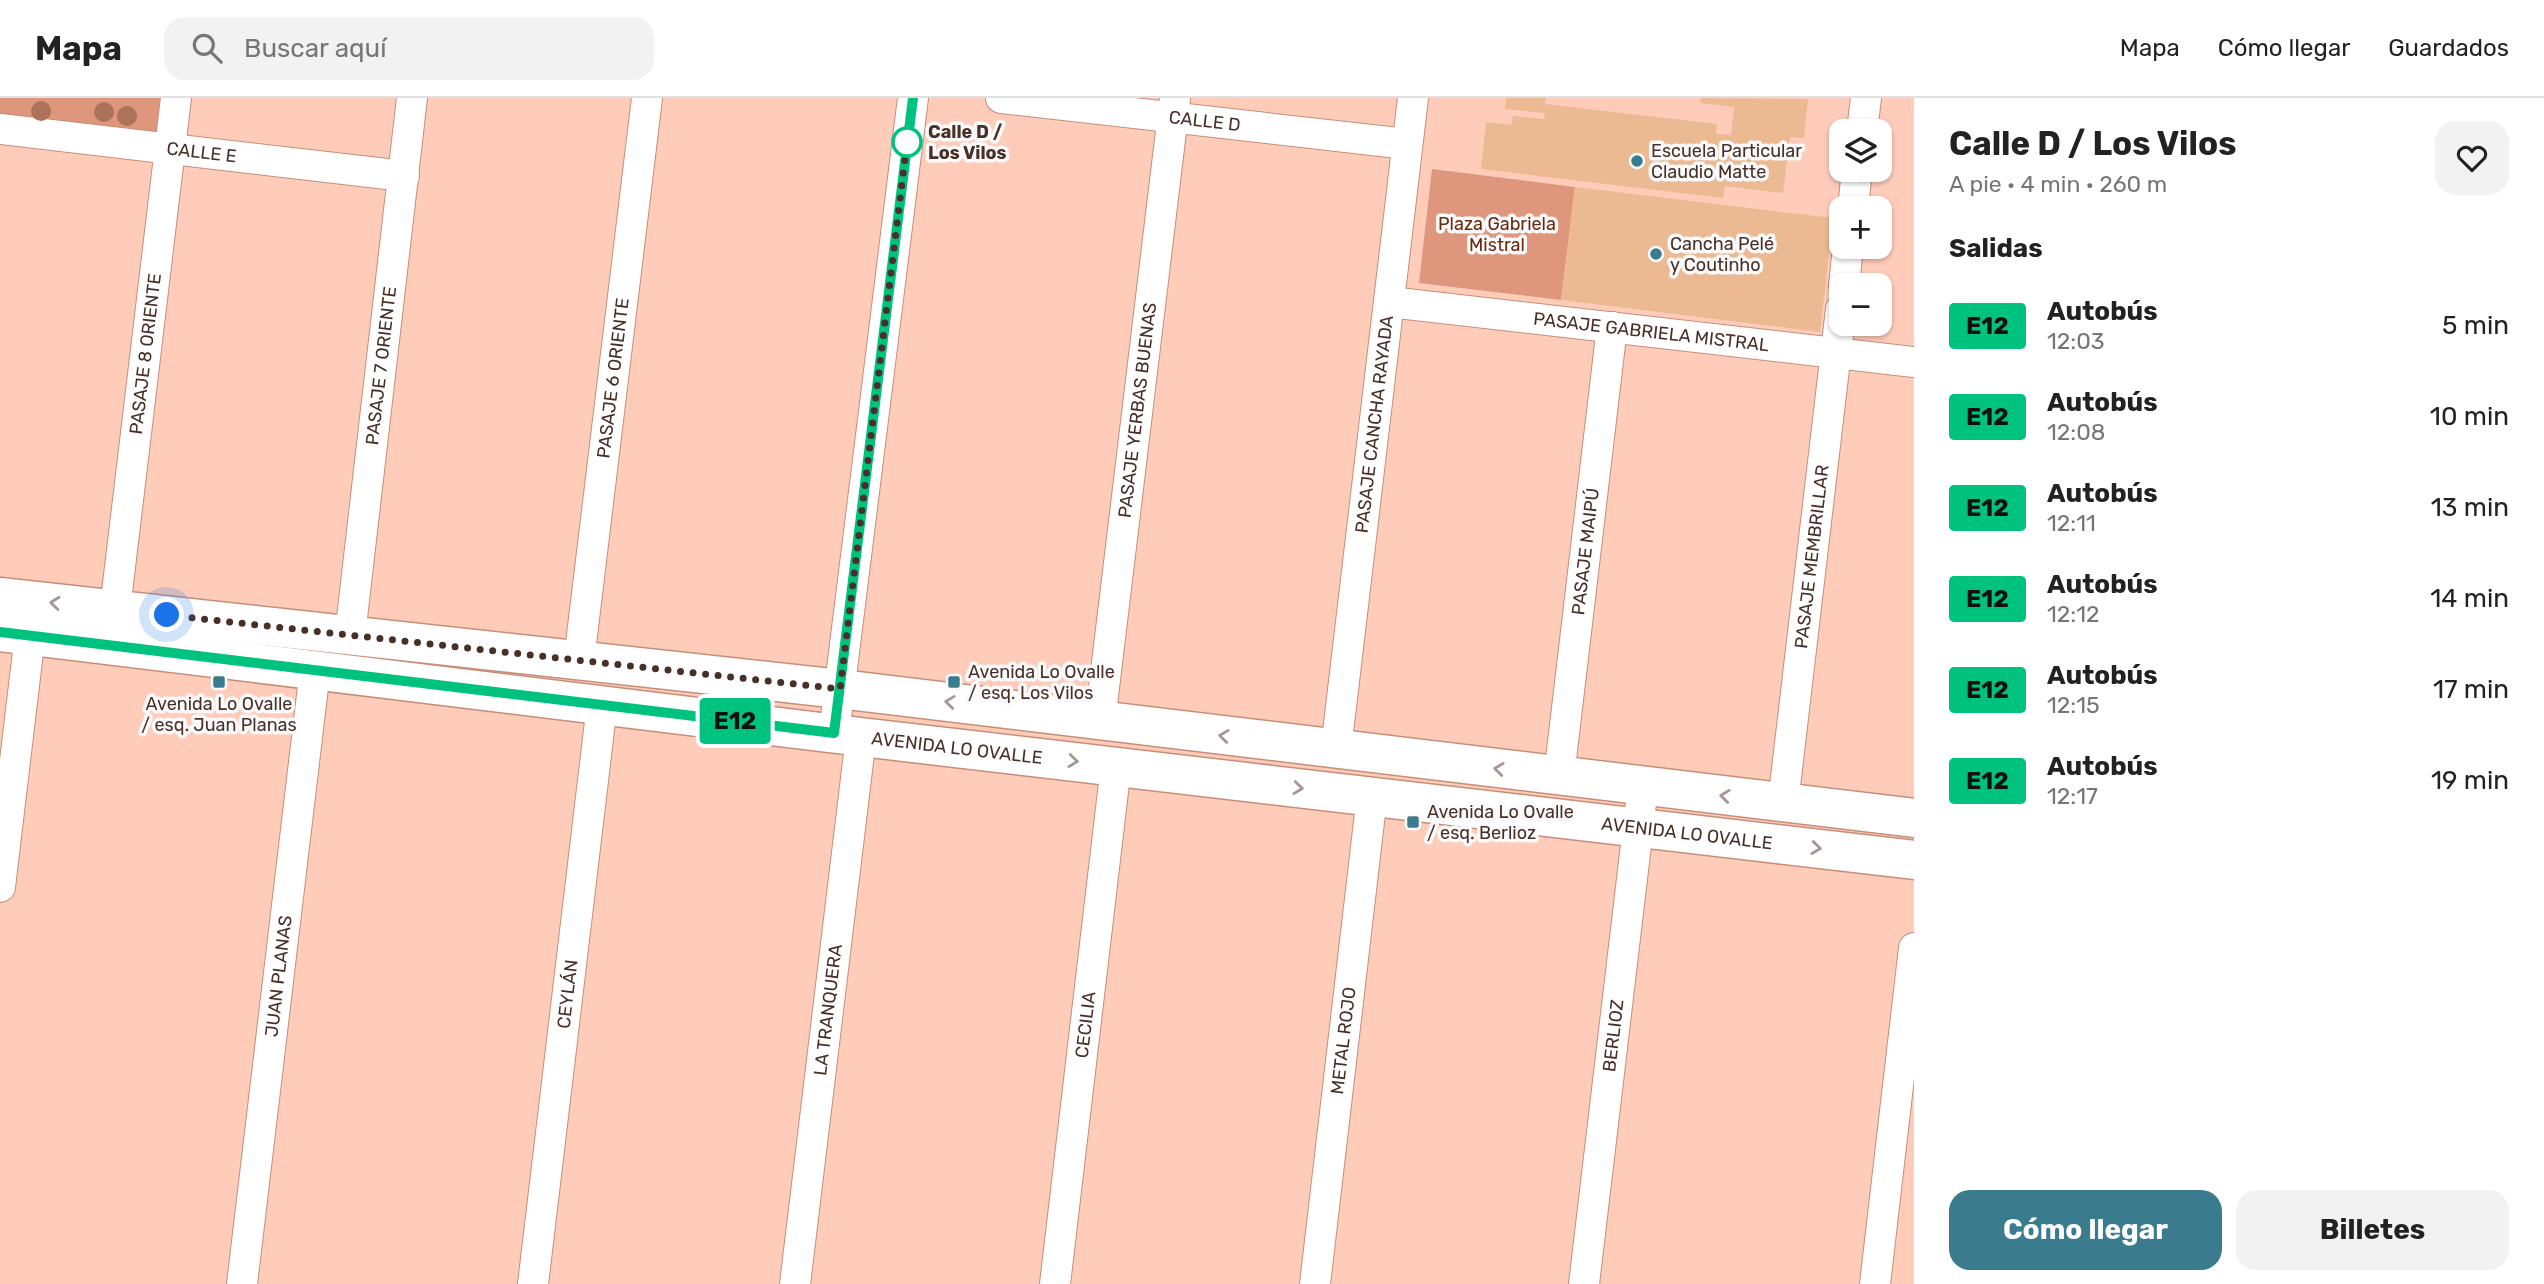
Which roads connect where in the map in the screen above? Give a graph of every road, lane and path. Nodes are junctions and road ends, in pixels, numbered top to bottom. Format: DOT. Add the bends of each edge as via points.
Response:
graph roads {
  1 [pos="176,98"];
  2 [pos="412,98"];
  3 [pos="648,98"];
  4 [pos="913,98"];
  5 [pos="1001,98"];
  6 [pos="1413,98"];
  7 [pos="1866,98"];
  8 [pos="1173,108"];
  9 [pos="1863,119"];
  10 [pos="0,129"];
  11 [pos="1407,144"];
  12 [pos="169,149"];
  13 [pos="404,176"];
  14 [pos="1389,302"];
  15 [pos="1612,327"];
  16 [pos="1838,336"];
  17 [pos="1836,353"];
  18 [pos="1914,362"];
  19 [pos="0,597"];
  20 [pos="115,609"];
  21 [pos="15,634"];
  22 [pos="350,635"];
  23 [pos="579,660"];
  24 [pos="315,670"];
  25 [pos="840,689"];
  26 [pos="602,705"];
  27 [pos="1100,720"];
  28 [pos="848,735"];
  29 [pos="1335,749"];
  30 [pos="1116,766"];
  31 [pos="1559,776"];
  32 [pos="1643,786"];
  33 [pos="1372,796"];
  34 [pos="1783,803"];
  35 [pos="1914,818"];
  36 [pos="1638,827"];
  37 [pos="1914,860"];
  38 [pos="0,887"];
  39 [pos="1914,948"];
  40 [pos="242,1284"];
  41 [pos="533,1284"];
  42 [pos="795,1284"];
  43 [pos="1055,1284"];
  44 [pos="1314,1284"];
  45 [pos="1584,1284"];
  46 [pos="1875,1284"];
  1 -- 12 [label="street, PASAJE 8 ORIENTE"];
  2 -- 13 [label="street, PASAJE 7 ORIENTE"];
  3 -- 23 [label="street, PASAJE 6 ORIENTE"];
  4 -- 25 [label="street, LA TRANQUERA"];
  5 -- 8 [label="street, CALLE D"];
  6 -- 11 [label="street, PASAJE CANCHA RAYADA"];
  7 -- 9 [label="street"];
  8 -- 11 [label="street, CALLE D"];
  8 -- 27 [label="street, PASAJE YERBAS BUENAS"];
  10 -- 12 [label="street, CALLE E"];
  11 -- 14 [label="street, PASAJE CANCHA RAYADA"];
  12 -- 13 [label="street, CALLE E"];
  12 -- 20 [label="street, PASAJE 8 ORIENTE"];
  13 -- 22 [label="street, PASAJE 7 ORIENTE"];
  14 -- 15 [label="street, PASAJE GABRIELA MISTRAL"];
  14 -- 29 [label="street, PASAJE CANCHA RAYADA"];
  15 -- 17 [label="street, PASAJE GABRIELA MISTRAL"];
  15 -- 31 [label="street, PASAJE MAIPÚ"];
  16 -- 17 [label="street, PASAJE MEMBRILLAR"];
  17 -- 18 [label="street, PASAJE GABRIELA MISTRAL"];
  17 -- 34 [label="street, PASAJE MEMBRILLAR"];
  20 -- 19 [label="main road, one-way"];
  20 -- 22 [label="main road"];
  21 -- 24 [label="main road, AVENIDA LO OVALLE"];
  21 -- 38 [label="street"];
  22 -- 23 [label="main road"];
  23 -- 25 [label="main road"];
  24 -- 26 [label="main road, AVENIDA LO OVALLE"];
  24 -- 40 [label="street, JUAN PLANAS"];
  27 -- 25 [label="main road, one-way"];
  25 -- 28 [label="street, LA TRANQUERA"];
  26 -- 28 [label="main road, AVENIDA LO OVALLE"];
  26 -- 41 [label="street, CEYLÁN"];
  29 -- 27 [label="main road, one-way"];
  28 -- 30 [label="main road, AVENIDA LO OVALLE, one-way"];
  28 -- 42 [label="street, LA TRANQUERA"];
  31 -- 29 [label="main road, one-way"];
  30 -- 33 [label="main road, AVENIDA LO OVALLE, one-way"];
  30 -- 43 [label="street, CECILIA"];
  31 -- 32 [label="main road"];
  34 -- 32 [label="main road, one-way"];
  32 -- 36 [label="street, BERLIOZ"];
  33 -- 36 [label="main road, AVENIDA LO OVALLE"];
  33 -- 44 [label="street, METAL ROJO"];
  34 -- 35 [label="main road"];
  36 -- 37 [label="main road, AVENIDA LO OVALLE, one-way"];
  36 -- 45 [label="street, BERLIOZ"];
  39 -- 46 [label="street"];
}
